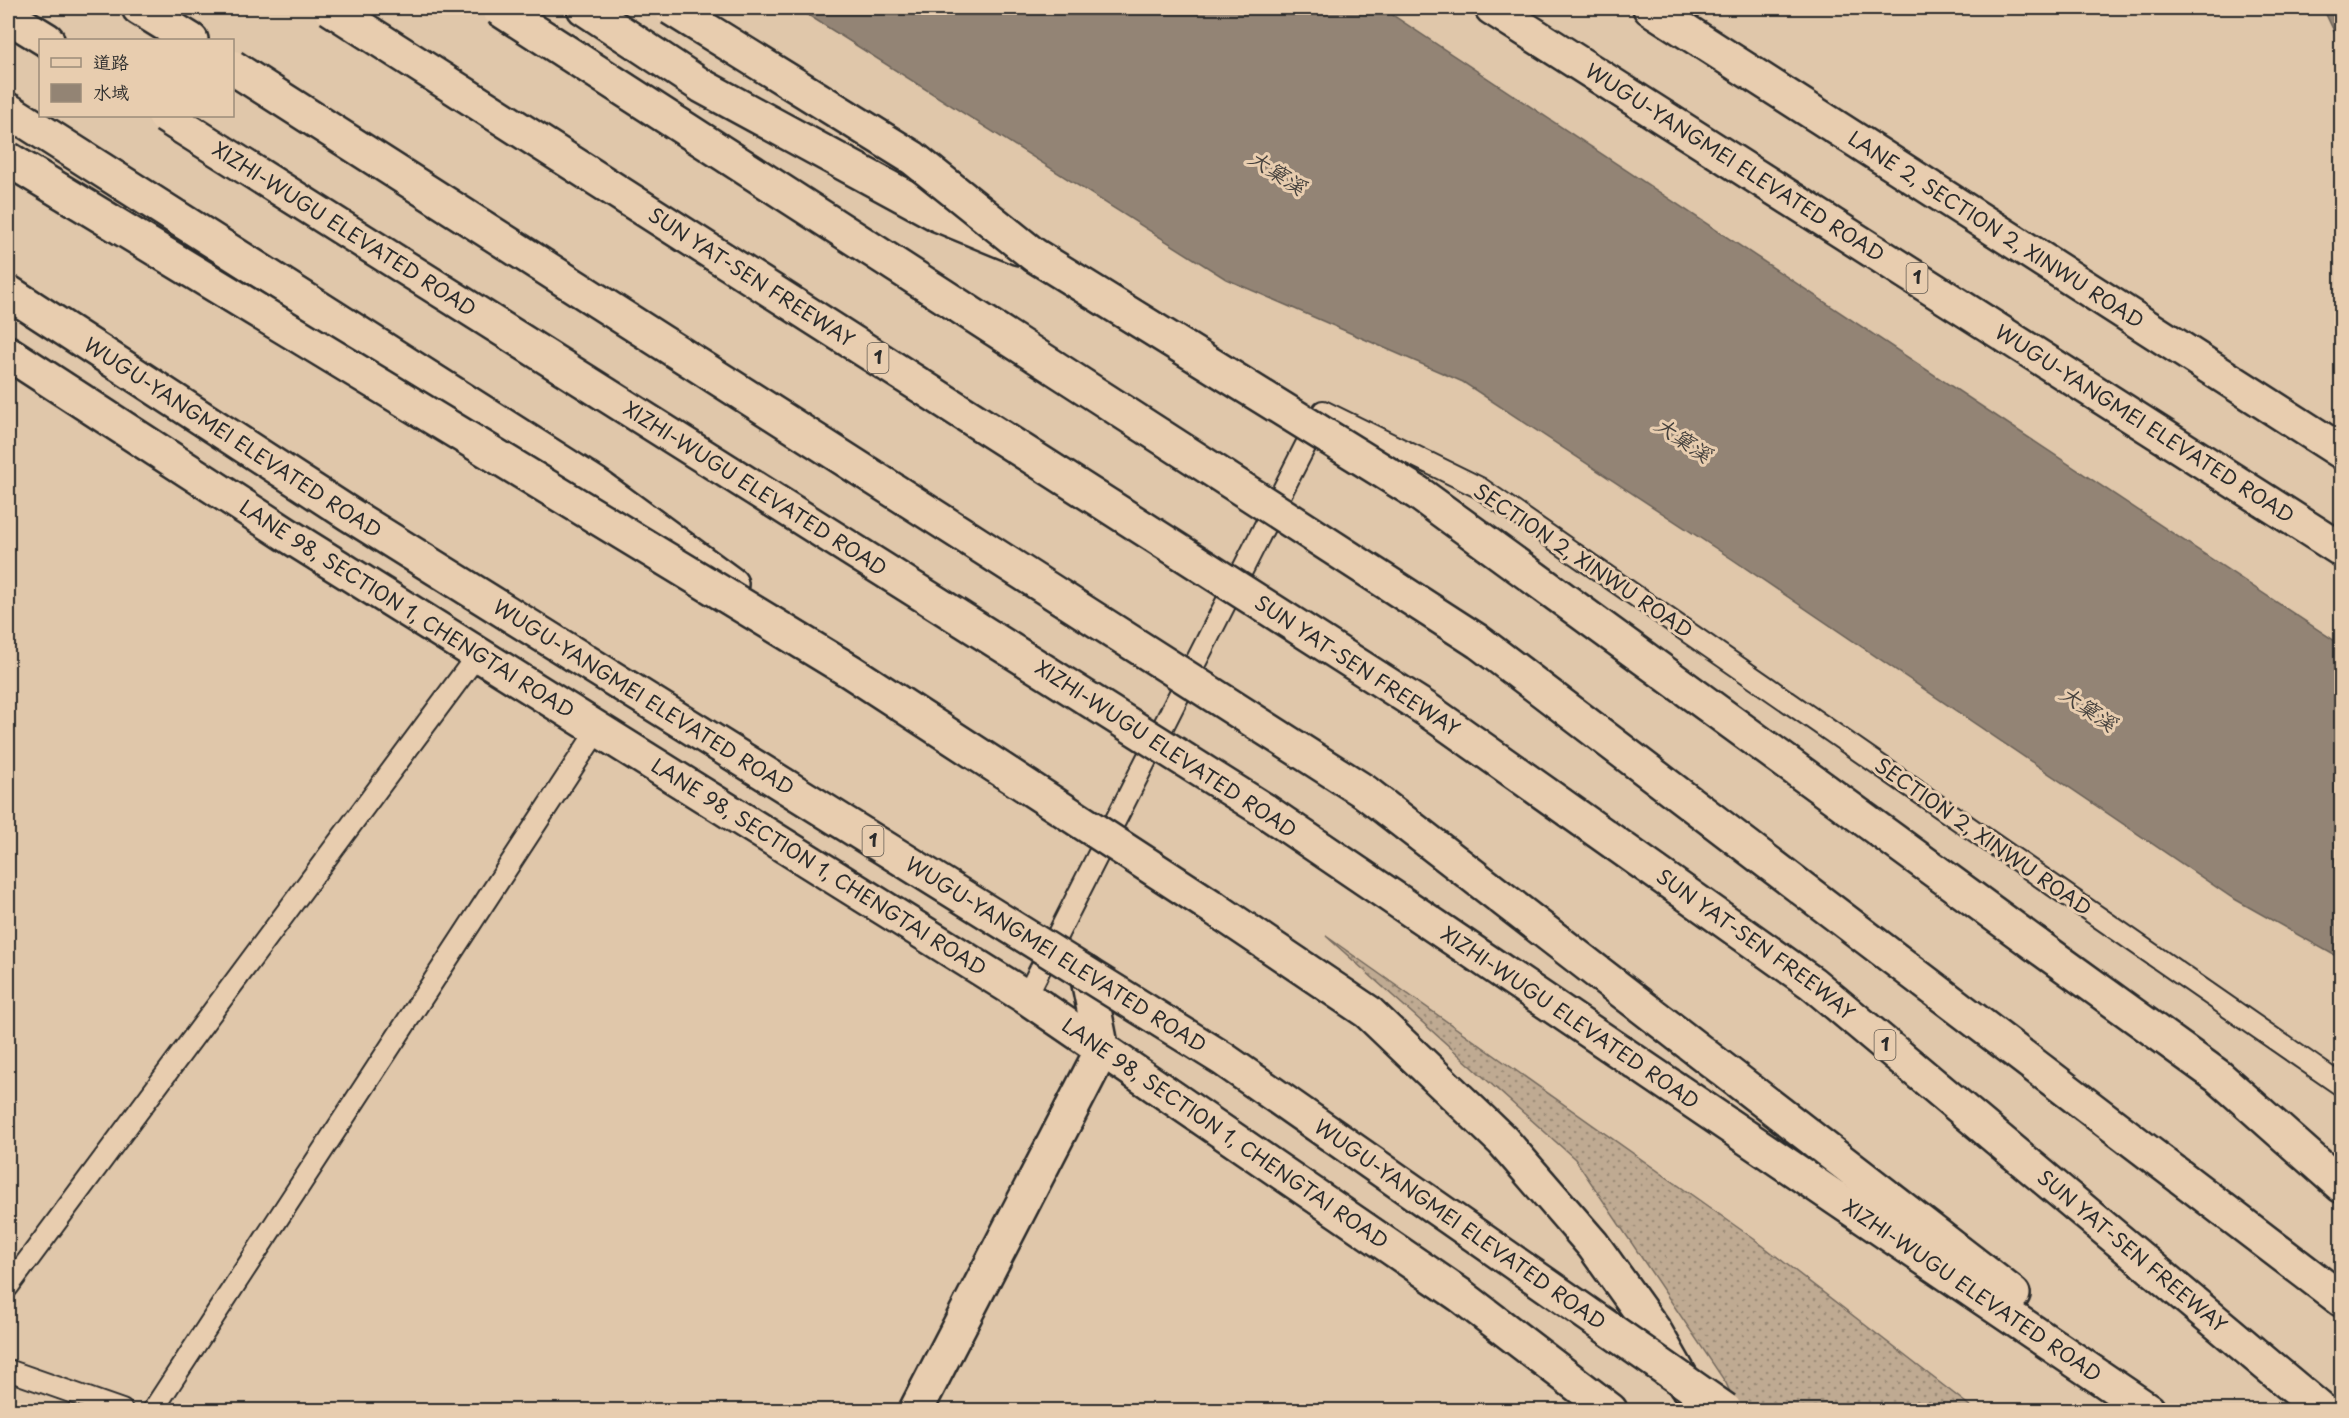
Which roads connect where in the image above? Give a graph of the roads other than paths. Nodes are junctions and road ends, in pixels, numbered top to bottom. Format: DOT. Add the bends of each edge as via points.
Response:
graph roads {
  1 [pos="140,8"];
  2 [pos="330,8"];
  3 [pos="498,8"];
  4 [pos="584,8"];
  5 [pos="671,8"];
  6 [pos="1492,8"];
  7 [pos="1650,8"];
  8 [pos="8,16"];
  9 [pos="45,39"];
  10 [pos="189,39"];
  11 [pos="234,68"];
  12 [pos="8,110"];
  13 [pos="167,117"];
  14 [pos="8,159"];
  15 [pos="1034,255"];
  16 [pos="8,292"];
  17 [pos="8,353"];
  18 [pos="2342,452"];
  19 [pos="2342,550"];
  20 [pos="478,654"];
  21 [pos="850,671"];
  22 [pos="598,729"];
  23 [pos="1087,974"];
  24 [pos="1026,997"];
  25 [pos="1102,1050"];
  26 [pos="2219,1077"];
  27 [pos="2342,1086"];
  28 [pos="2342,1165"];
  29 [pos="2342,1186"];
  30 [pos="8,1287"];
  31 [pos="2342,1300"];
  32 [pos="8,1370"];
  33 [pos="122,1410"];
  34 [pos="153,1410"];
  35 [pos="916,1410"];
  36 [pos="1611,1410"];
  37 [pos="1701,1410"];
  38 [pos="1725,1410"];
  39 [pos="2148,1410"];
  40 [pos="2163,1410"];
  41 [pos="2321,1410"];
  1 -- 10 [label="main road"];
  2 -- 41 [label="main road, SUN YAT-SEN FREEWAY / 1, bridge" via="1426,709 1812,983"];
  3 -- 31 [label="main road, bridge" via="1479,642"];
  4 -- 15 [label="main road, bridge" via="712,91 939,215"];
  5 -- 15 [label="main road, bridge" via="913,158"];
  6 -- 19 [label="main road, WUGU-YANGMEI ELEVATED ROAD / 1"];
  7 -- 18 [label="main road, LANE 2, SECTION 2, XINWU ROAD"];
  8 -- 9 [label="main road"];
  11 -- 40 [label="main road, bridge" via="1365,792"];
  12 -- 21 [label="main road, bridge" via="595,484"];
  13 -- 39 [label="main road, XIZHI-WUGU ELEVATED ROAD, bridge" via="1264,810"];
  14 -- 21 [label="main road, bridge"];
  15 -- 26 [label="main road, bridge" via="1418,493"];
  16 -- 23 [label="main road, WUGU-YANGMEI ELEVATED ROAD / 1, bridge" via="349,514"];
  17 -- 20 [label="main road, LANE 98, SECTION 1, CHENGTAI ROAD"];
  20 -- 22 [label="main road, LANE 98, SECTION 1, CHENGTAI ROAD"];
  20 -- 30 [label="lane"];
  21 -- 37 [label="main road, bridge" via="1368,1011 1503,1141 1593,1245 1654,1330"];
  22 -- 24 [label="main road, LANE 98, SECTION 1, CHENGTAI ROAD"];
  22 -- 34 [label="lane"];
  23 -- 25 [label="main road"];
  23 -- 38 [label="main road, WUGU-YANGMEI ELEVATED ROAD / 1, bridge" via="1223,1059"];
  24 -- 25 [label="main road, LANE 98, SECTION 1, CHENGTAI ROAD"];
  24 -- 27 [label="lane, SECTION 2, XINWU ROAD" via="1323,411 1480,488"];
  25 -- 35 [label="main road"];
  25 -- 36 [label="main road, LANE 98, SECTION 1, CHENGTAI ROAD" via="1460,1295"];
  26 -- 28 [label="main road"];
  26 -- 29 [label="main road"];
  32 -- 33 [label="lane"];
}
